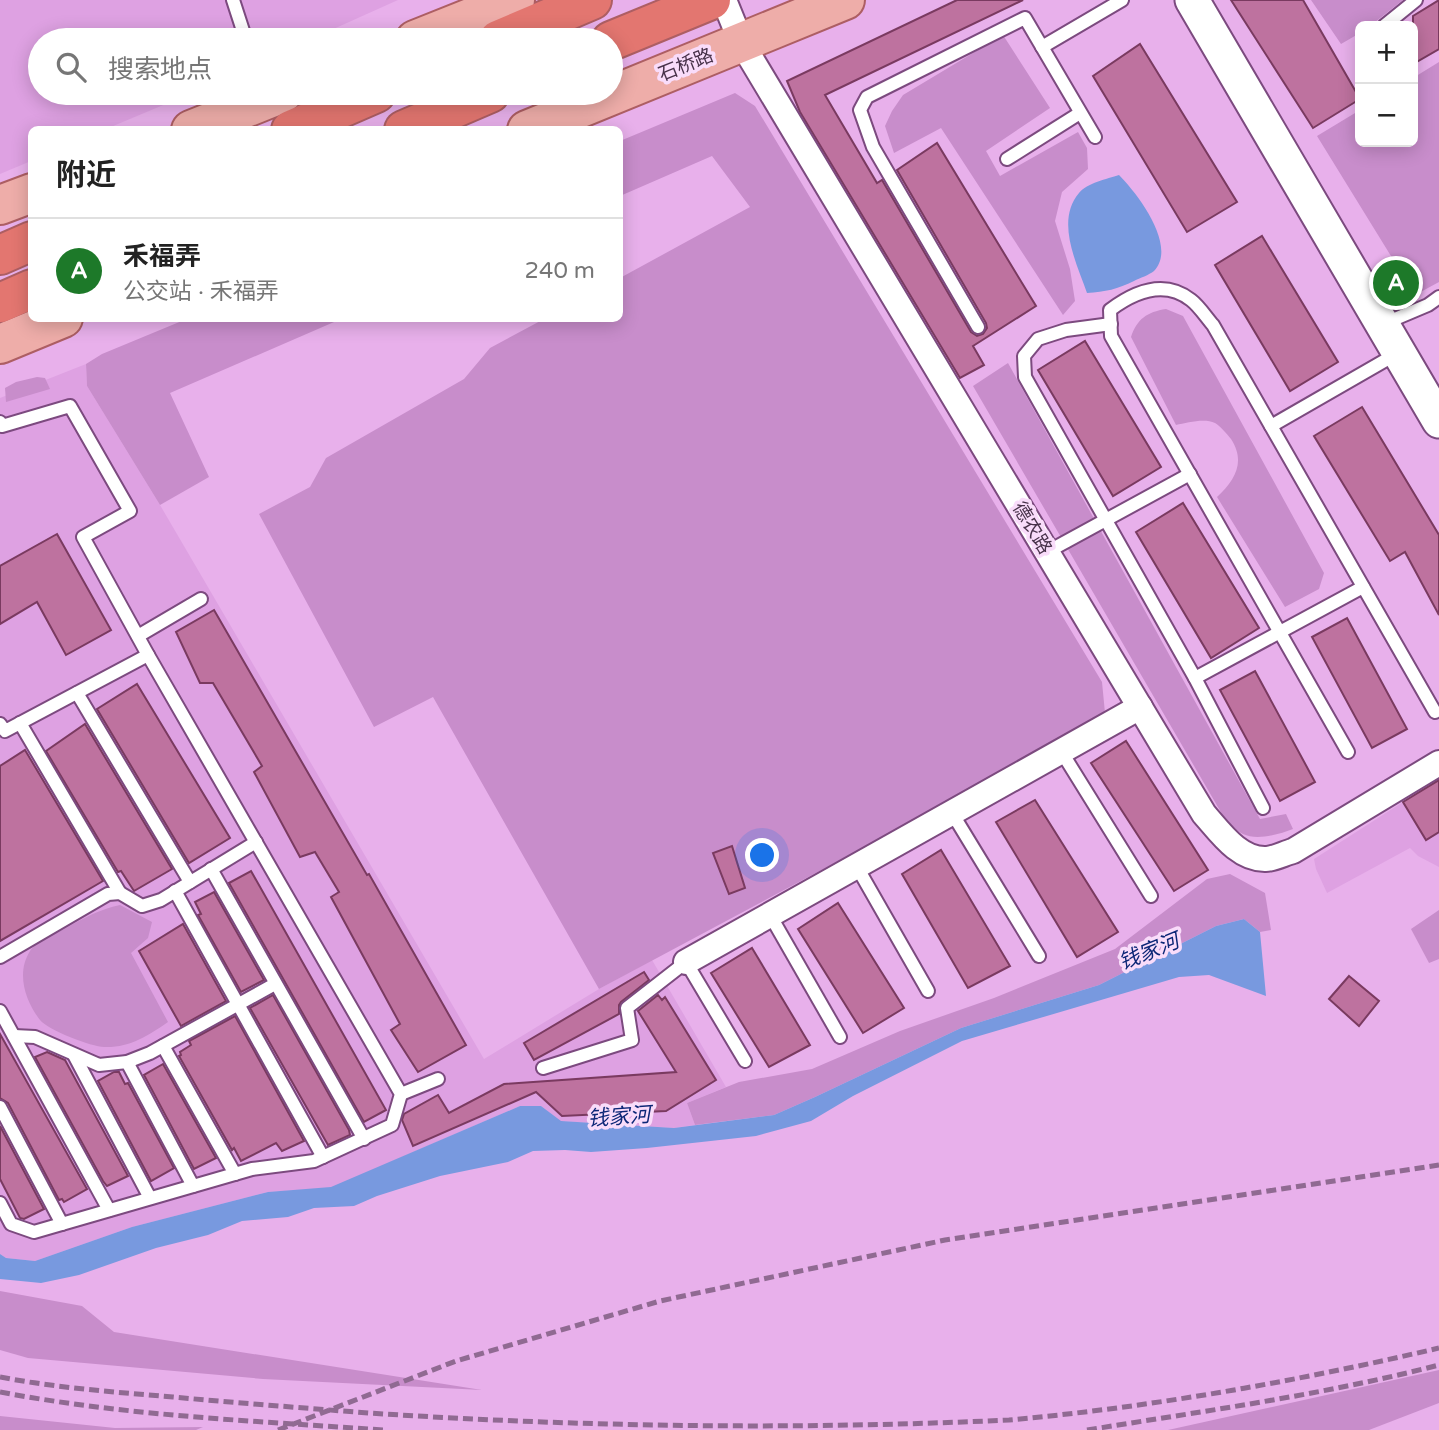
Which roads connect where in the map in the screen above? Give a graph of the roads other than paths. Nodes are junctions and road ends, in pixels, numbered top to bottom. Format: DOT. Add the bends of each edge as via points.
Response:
graph roads {
  1 [pos="233,0"];
  2 [pos="515,0"];
  3 [pos="592,0"];
  4 [pos="711,0"];
  5 [pos="724,0"];
  6 [pos="845,0"];
  7 [pos="1122,0"];
  8 [pos="1192,0"];
  9 [pos="1416,0"];
  10 [pos="1390,21"];
  11 [pos="242,28"];
  12 [pos="445,28"];
  13 [pos="526,28"];
  14 [pos="623,36"];
  15 [pos="741,42"];
  16 [pos="1042,47"];
  17 [pos="623,91"];
  18 [pos="253,105"];
  19 [pos="348,105"];
  20 [pos="462,105"];
  21 [pos="588,105"];
  22 [pos="1080,113"];
  23 [pos="201,126"];
  24 [pos="300,126"];
  25 [pos="413,126"];
  26 [pos="537,126"];
  27 [pos="1095,137"];
  28 [pos="1007,159"];
  29 [pos="28,194"];
  30 [pos="0,205"];
  31 [pos="28,243"];
  32 [pos="0,255"];
  33 [pos="28,291"];
  34 [pos="1439,297"];
  35 [pos="0,303"];
  36 [pos="53,322"];
  37 [pos="1111,324"];
  38 [pos="1382,324"];
  39 [pos="978,327"];
  40 [pos="0,344"];
  41 [pos="1399,353"];
  42 [pos="1439,421"];
  43 [pos="0,422"];
  44 [pos="1271,426"];
  45 [pos="1190,474"];
  46 [pos="1107,519"];
  47 [pos="1047,552"];
  48 [pos="1363,587"];
  49 [pos="201,599"];
  50 [pos="1280,632"];
  51 [pos="138,636"];
  52 [pos="148,655"];
  53 [pos="1195,678"];
  54 [pos="77,693"];
  55 [pos="1140,707"];
  56 [pos="1435,712"];
  57 [pos="20,723"];
  58 [pos="0,724"];
  59 [pos="1061,751"];
  60 [pos="1348,752"];
  61 [pos="1439,763"];
  62 [pos="1263,808"];
  63 [pos="952,813"];
  64 [pos="256,842"];
  65 [pos="857,867"];
  66 [pos="211,869"];
  67 [pos="190,882"];
  68 [pos="175,891"];
  69 [pos="120,893"];
  70 [pos="1151,896"];
  71 [pos="770,915"];
  72 [pos="1039,956"];
  73 [pos="0,957"];
  74 [pos="686,962"];
  75 [pos="275,984"];
  76 [pos="928,991"];
  77 [pos="238,1005"];
  78 [pos="0,1011"];
  79 [pos="14,1036"];
  80 [pos="840,1037"];
  81 [pos="163,1046"];
  82 [pos="74,1055"];
  83 [pos="745,1061"];
  84 [pos="127,1062"];
  85 [pos="543,1068"];
  86 [pos="439,1079"];
  87 [pos="401,1094"];
  88 [pos="0,1107"];
  89 [pos="364,1139"];
  90 [pos="323,1157"];
  91 [pos="235,1174"];
  92 [pos="193,1186"];
  93 [pos="150,1199"];
  94 [pos="0,1203"];
  95 [pos="109,1210"];
  96 [pos="62,1224"];
  1 -- 11 [label="lane"];
  2 -- 12 [label="main road"];
  3 -- 13 [label="highway"];
  4 -- 14 [label="highway"];
  5 -- 15 [label="street, 德农路"];
  6 -- 15 [label="main road, 石桥路"];
  7 -- 16 [label="lane"];
  8 -- 38 [label="street"];
  9 -- 10 [label="lane"];
  15 -- 17 [label="main road, 石桥路"];
  15 -- 47 [label="street, 德农路"];
  16 -- 22 [label="lane"];
  16 -- 39 [label="lane" via="1025,18 867,97 860,110 873,147"];
  18 -- 23 [label="main road"];
  19 -- 24 [label="highway"];
  20 -- 25 [label="highway"];
  21 -- 26 [label="main road, 石桥路"];
  22 -- 27 [label="lane"];
  22 -- 28 [label="lane"];
  29 -- 30 [label="main road"];
  31 -- 32 [label="highway"];
  33 -- 35 [label="highway"];
  34 -- 38 [label="lane"];
  36 -- 40 [label="main road"];
  37 -- 44 [label="lane" via="1110,310 1145,290 1169,289 1191,300 1213,325"];
  37 -- 45 [label="lane" via="1111,336"];
  37 -- 46 [label="lane" via="1038,339 1024,356 1025,377"];
  38 -- 41 [label="street"];
  41 -- 42 [label="street"];
  41 -- 44 [label="lane"];
  43 -- 51 [label="lane" via="2,426 70,407 130,511 83,537"];
  44 -- 48 [label="lane"];
  45 -- 46 [label="lane"];
  45 -- 50 [label="lane"];
  46 -- 47 [label="lane"];
  46 -- 53 [label="lane"];
  47 -- 55 [label="street, 德农路"];
  48 -- 50 [label="lane"];
  48 -- 56 [label="lane"];
  49 -- 51 [label="lane"];
  50 -- 53 [label="lane"];
  50 -- 60 [label="lane"];
  51 -- 52 [label="lane"];
  52 -- 54 [label="lane"];
  52 -- 64 [label="lane"];
  53 -- 62 [label="lane"];
  54 -- 57 [label="lane"];
  54 -- 67 [label="lane"];
  55 -- 59 [label="street"];
  55 -- 61 [label="street, 德农路" via="1204,814 1229,843 1250,856 1267,859 1293,851"];
  57 -- 58 [label="lane" via="5,731"];
  57 -- 69 [label="lane"];
  59 -- 63 [label="street"];
  59 -- 70 [label="lane"];
  63 -- 65 [label="street"];
  63 -- 72 [label="lane"];
  64 -- 66 [label="lane"];
  64 -- 87 [label="lane"];
  65 -- 71 [label="street"];
  65 -- 76 [label="lane"];
  66 -- 67 [label="lane"];
  66 -- 75 [label="lane"];
  67 -- 68 [label="lane"];
  68 -- 69 [label="lane" via="142,906"];
  68 -- 77 [label="lane"];
  69 -- 73 [label="lane" via="108,894"];
  71 -- 74 [label="street"];
  71 -- 80 [label="lane"];
  74 -- 83 [label="lane"];
  74 -- 85 [label="lane" via="627,1008 632,1040"];
  75 -- 77 [label="lane"];
  75 -- 89 [label="lane"];
  77 -- 81 [label="lane"];
  77 -- 90 [label="lane"];
  78 -- 79 [label="lane"];
  79 -- 82 [label="lane" via="35,1037"];
  79 -- 95 [label="lane"];
  81 -- 84 [label="lane"];
  81 -- 91 [label="lane"];
  82 -- 84 [label="lane" via="99,1065"];
  82 -- 93 [label="lane"];
  84 -- 92 [label="lane"];
  86 -- 87 [label="lane"];
  87 -- 89 [label="lane" via="391,1125"];
  88 -- 96 [label="lane"];
  89 -- 90 [label="lane"];
  90 -- 91 [label="lane"];
  91 -- 92 [label="lane"];
  92 -- 93 [label="lane"];
  93 -- 95 [label="lane"];
  94 -- 96 [label="lane" via="11,1224 34,1232"];
  95 -- 96 [label="lane"];
}
